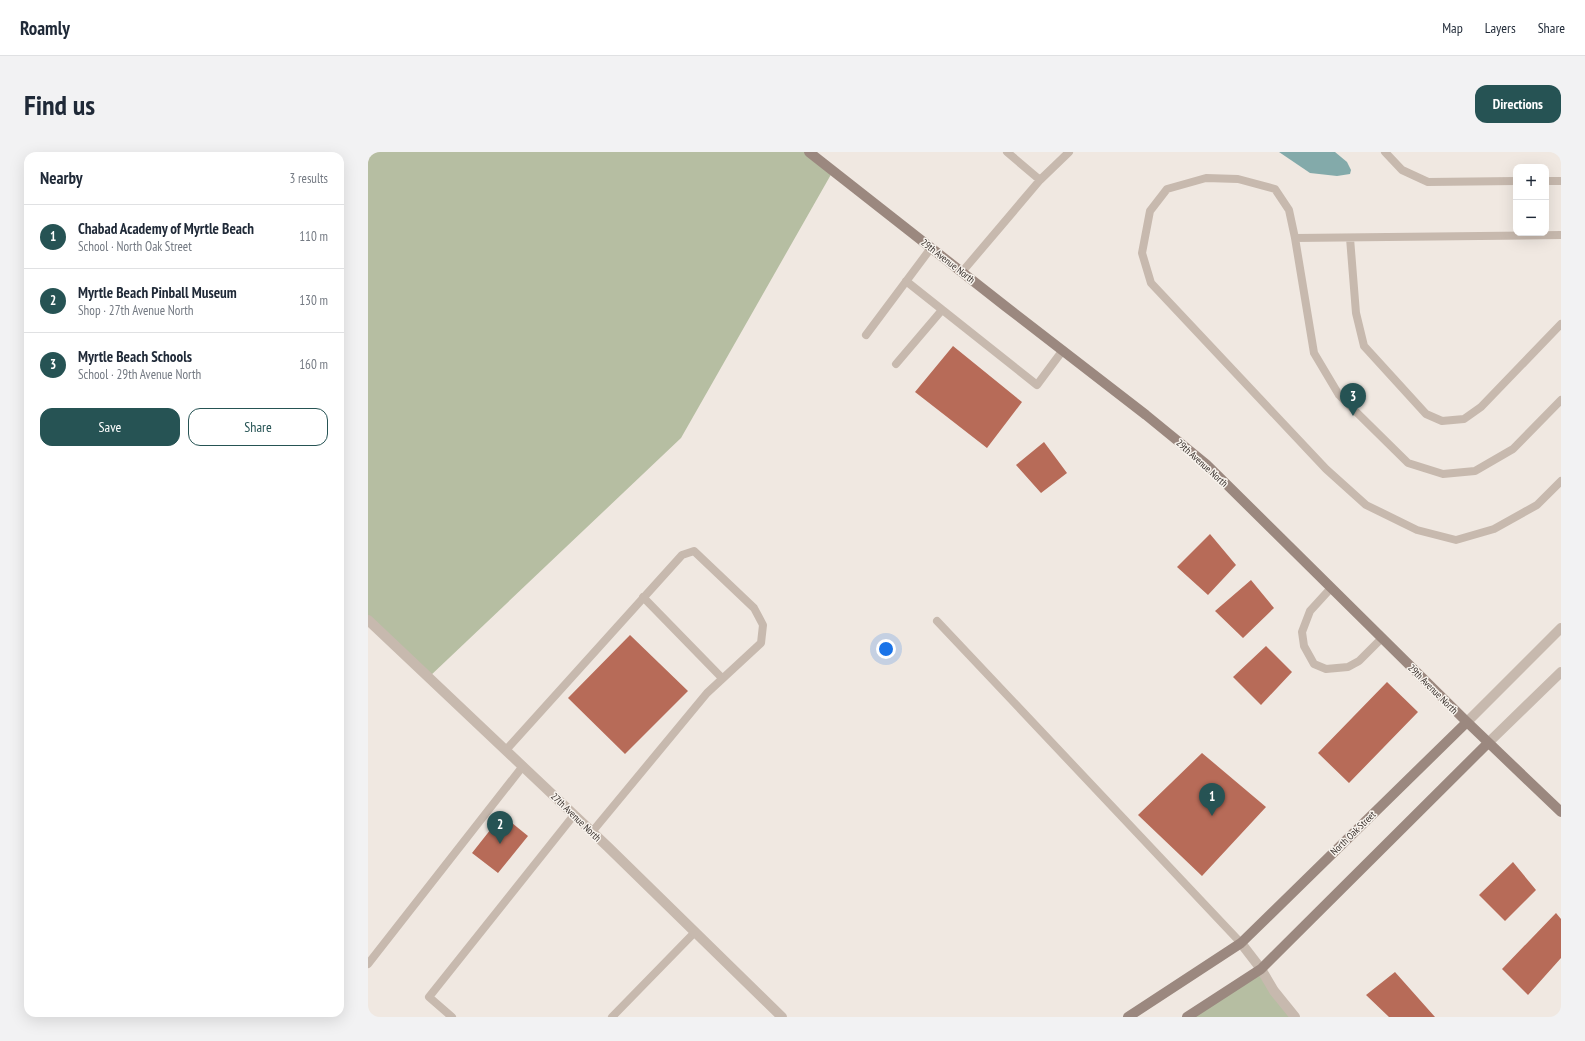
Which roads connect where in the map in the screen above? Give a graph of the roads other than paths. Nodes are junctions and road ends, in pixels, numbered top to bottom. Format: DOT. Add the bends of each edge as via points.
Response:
graph roads {
  1 [pos="809,152"];
  2 [pos="1007,152"];
  3 [pos="1069,152"];
  4 [pos="1387,153"];
  5 [pos="1040,180"];
  6 [pos="1513,181"];
  7 [pos="1549,181"];
  8 [pos="1561,181"];
  9 [pos="1561,235"];
  10 [pos="1295,238"];
  11 [pos="1350,238"];
  12 [pos="931,248"];
  13 [pos="962,272"];
  14 [pos="906,281"];
  15 [pos="942,310"];
  16 [pos="1561,324"];
  17 [pos="866,335"];
  18 [pos="1063,350"];
  19 [pos="896,364"];
  20 [pos="1561,400"];
  21 [pos="1561,481"];
  22 [pos="1331,588"];
  23 [pos="643,597"];
  24 [pos="368,620"];
  25 [pos="937,621"];
  26 [pos="1561,628"];
  27 [pos="1382,638"];
  28 [pos="1561,672"];
  29 [pos="722,678"];
  30 [pos="1467,722"];
  31 [pos="1488,743"];
  32 [pos="506,750"];
  33 [pos="523,766"];
  34 [pos="1561,812"];
  35 [pos="574,814"];
  36 [pos="592,832"];
  37 [pos="695,932"];
  38 [pos="1241,943"];
  39 [pos="368,964"];
  40 [pos="1261,969"];
  41 [pos="452,1017"];
  42 [pos="612,1017"];
  43 [pos="782,1017"];
  44 [pos="1128,1017"];
  45 [pos="1187,1017"];
  46 [pos="1295,1017"];
  1 -- 12 [label="main road, 29th Avenue North"];
  2 -- 5 [label="lane"];
  3 -- 5 [label="lane"];
  4 -- 6 [label="lane" via="1402,170 1428,182"];
  5 -- 13 [label="lane"];
  7 -- 8 [label="lane"];
  9 -- 11 [label="lane"];
  10 -- 11 [label="lane"];
  10 -- 20 [label="lane" via="1314,353 1339,395 1408,463 1443,474 1475,471 1513,448"];
  10 -- 21 [label="lane" via="1289,210 1274,189 1238,179 1206,178 1167,189 1150,212 1142,253 1151,283 1326,469 1366,505 1417,530 1456,540 1494,528 1537,505"];
  11 -- 16 [label="lane" via="1356,313 1364,346 1426,414 1442,421 1464,419 1481,408"];
  12 -- 13 [label="main road, 29th Avenue North"];
  12 -- 14 [label="lane"];
  13 -- 18 [label="main road, 29th Avenue North"];
  14 -- 15 [label="lane"];
  14 -- 17 [label="lane"];
  15 -- 18 [label="lane" via="1037,385"];
  15 -- 19 [label="lane"];
  18 -- 22 [label="main road, 29th Avenue North" via="1206,464"];
  22 -- 27 [label="main road, 29th Avenue North"];
  22 -- 27 [label="lane" via="1310,611 1302,632 1304,646 1314,664 1326,669 1348,667 1359,661"];
  23 -- 29 [label="lane"];
  23 -- 29 [label="lane" via="682,555 694,551 754,608 763,625 761,643"];
  23 -- 32 [label="lane"];
  24 -- 32 [label="street, 27th Avenue North"];
  25 -- 38 [label="lane"];
  26 -- 30 [label="street, North Oak Street"];
  27 -- 30 [label="main road, 29th Avenue North"];
  28 -- 31 [label="street"];
  29 -- 36 [label="lane"];
  30 -- 31 [label="main road, 29th Avenue North"];
  30 -- 38 [label="main road, North Oak Street"];
  31 -- 34 [label="main road, 29th Avenue North"];
  31 -- 40 [label="main road"];
  32 -- 33 [label="street, 27th Avenue North"];
  33 -- 35 [label="street, 27th Avenue North"];
  33 -- 39 [label="lane"];
  35 -- 36 [label="street, 27th Avenue North"];
  35 -- 41 [label="lane" via="430,997"];
  36 -- 37 [label="street, 27th Avenue North"];
  37 -- 42 [label="lane"];
  37 -- 43 [label="street, 27th Avenue North"];
  38 -- 40 [label="street"];
  38 -- 44 [label="main road, North Oak Street"];
  40 -- 45 [label="main road"];
  40 -- 46 [label="street" via="1274,991"];
}
